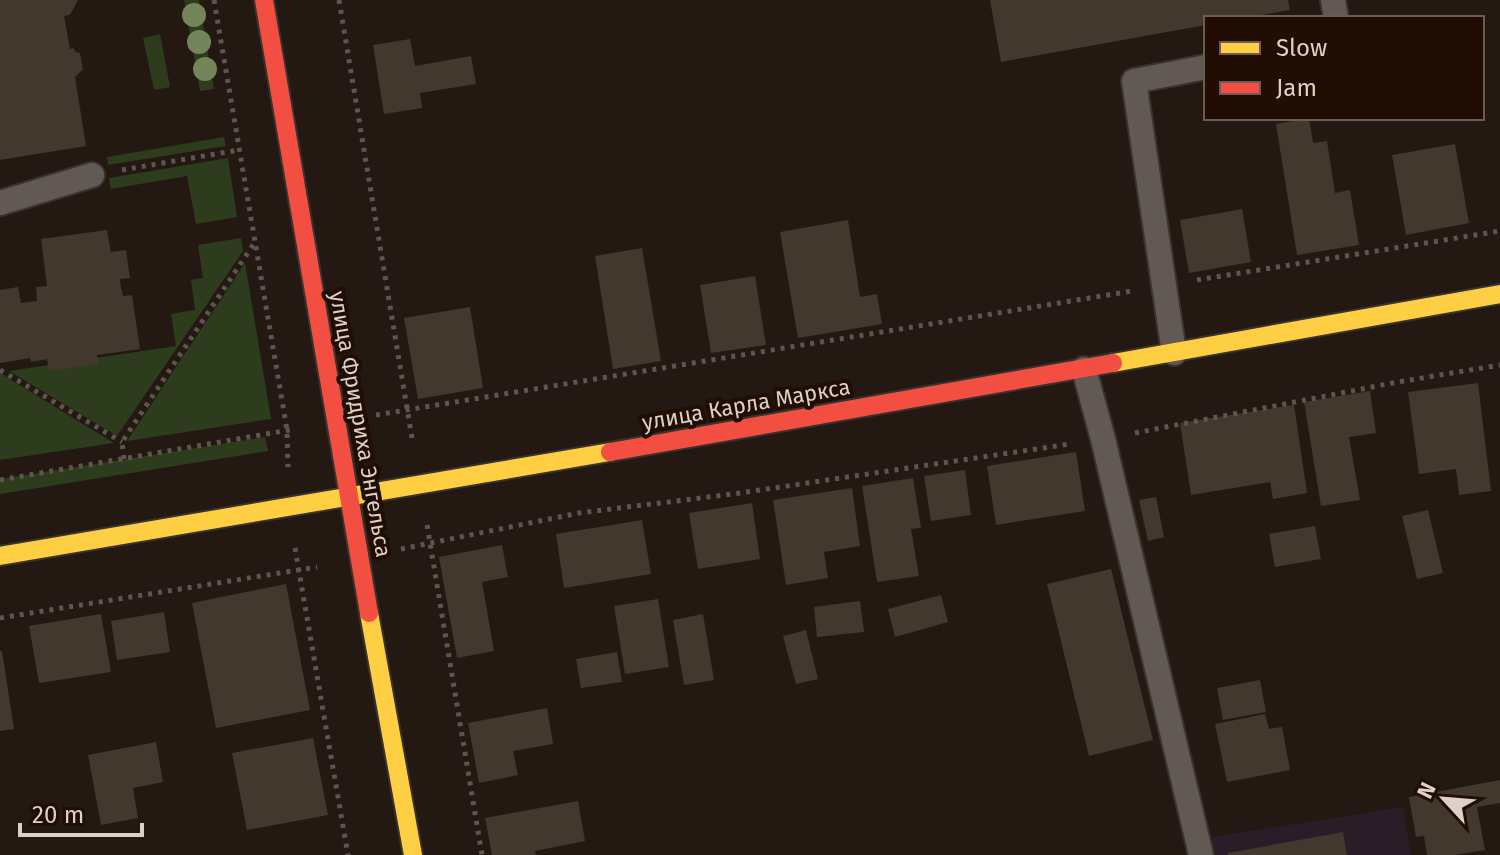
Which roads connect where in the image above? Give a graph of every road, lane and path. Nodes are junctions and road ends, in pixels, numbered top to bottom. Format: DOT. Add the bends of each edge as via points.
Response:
graph roads {
  1 [pos="214,0"];
  2 [pos="264,0"];
  3 [pos="339,0"];
  4 [pos="1204,67"];
  5 [pos="239,150"];
  6 [pos="92,175"];
  7 [pos="0,203"];
  8 [pos="1500,231"];
  9 [pos="255,242"];
  10 [pos="1163,286"];
  11 [pos="1500,294"];
  12 [pos="1174,353"];
  13 [pos="1500,365"];
  14 [pos="1084,369"];
  15 [pos="0,370"];
  16 [pos="408,410"];
  17 [pos="336,422"];
  18 [pos="287,430"];
  19 [pos="1103,439"];
  20 [pos="122,442"];
  21 [pos="124,459"];
  22 [pos="0,480"];
  23 [pos="420,485"];
  24 [pos="348,498"];
  25 [pos="288,508"];
  26 [pos="430,543"];
  27 [pos="0,556"];
  28 [pos="360,558"];
  29 [pos="299,571"];
  30 [pos="0,618"];
  31 [pos="348,855"];
  32 [pos="413,855"];
  33 [pos="482,855"];
  34 [pos="1201,855"];
  1 -- 5 [label="path"];
  2 -- 17 [label="main road, улица Фридриха Энгельса"];
  3 -- 16 [label="path"];
  4 -- 10 [label="lane" via="1134,81"];
  5 -- 6 [label="path"];
  5 -- 9 [label="path"];
  6 -- 7 [label="lane"];
  8 -- 10 [label="path"];
  9 -- 18 [label="path"];
  9 -- 20 [label="path"];
  10 -- 12 [label="lane"];
  10 -- 16 [label="path"];
  11 -- 12 [label="main road, улица Карла Маркса"];
  12 -- 14 [label="main road, улица Карла Маркса"];
  13 -- 19 [label="path"];
  14 -- 19 [label="lane"];
  14 -- 23 [label="main road, улица Карла Маркса"];
  15 -- 20 [label="path"];
  16 -- 17 [label="path"];
  16 -- 23 [label="path"];
  17 -- 18 [label="path"];
  17 -- 24 [label="main road, улица Фридриха Энгельса"];
  18 -- 21 [label="path"];
  18 -- 25 [label="path"];
  19 -- 26 [label="path" via="579,513"];
  19 -- 34 [label="lane"];
  20 -- 21 [label="path"];
  21 -- 22 [label="path"];
  23 -- 24 [label="main road, улица Карла Маркса"];
  23 -- 26 [label="path"];
  24 -- 25 [label="main road, улица Карла Маркса"];
  24 -- 28 [label="main road, улица Фридриха Энгельса"];
  25 -- 27 [label="main road, улица Карла Маркса"];
  25 -- 29 [label="path"];
  26 -- 28 [label="path"];
  26 -- 33 [label="path"];
  28 -- 29 [label="path"];
  28 -- 32 [label="main road, улица Фридриха Энгельса"];
  29 -- 30 [label="path"];
  29 -- 31 [label="path"];
}
